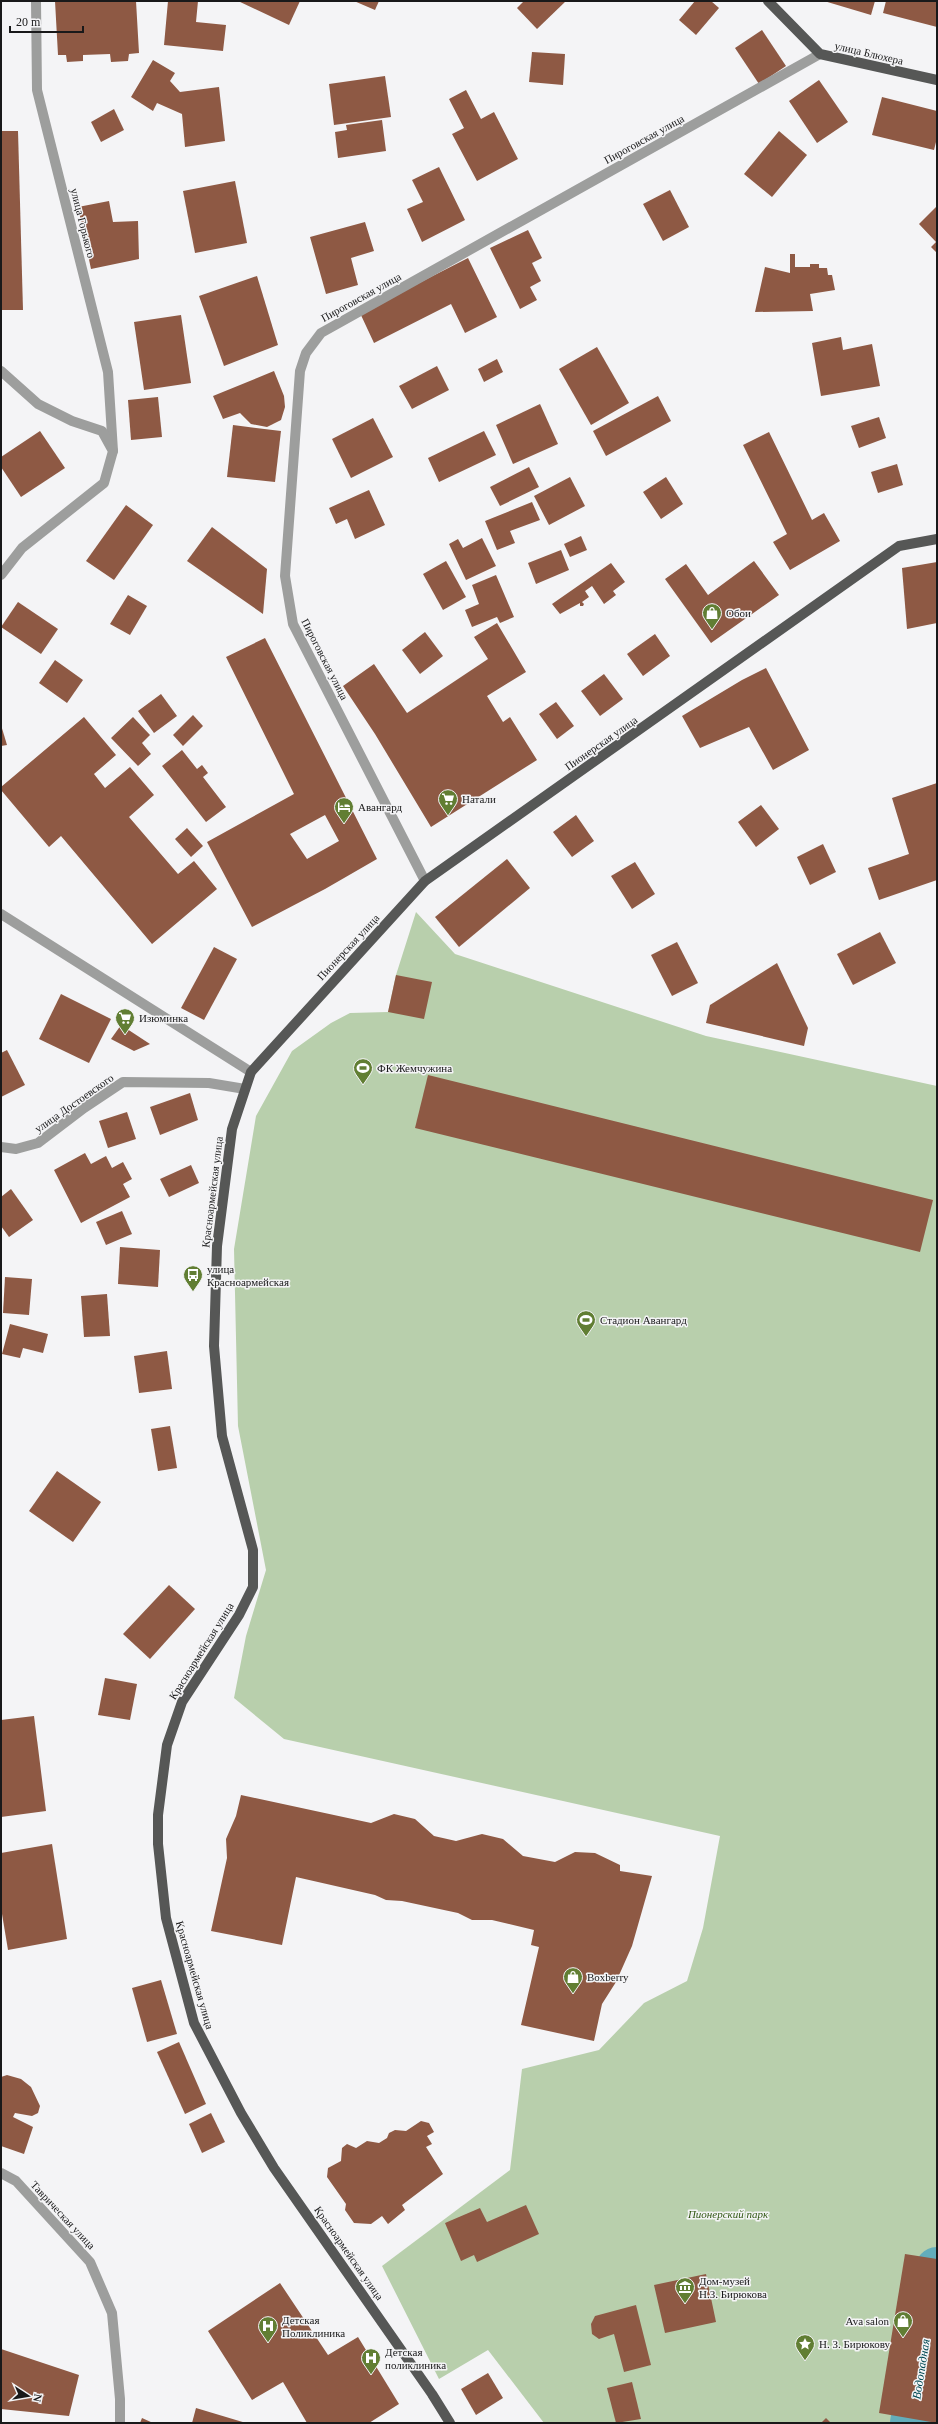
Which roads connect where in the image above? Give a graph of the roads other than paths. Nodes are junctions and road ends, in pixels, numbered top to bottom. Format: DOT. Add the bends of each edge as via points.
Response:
graph roads {
  1 [pos="36,1"];
  2 [pos="768,1"];
  3 [pos="820,54"];
  4 [pos="937,80"];
  5 [pos="1,371"];
  6 [pos="113,451"];
  7 [pos="937,539"];
  8 [pos="1,575"];
  9 [pos="425,881"];
  10 [pos="1,914"];
  11 [pos="251,1072"];
  12 [pos="245,1089"];
  13 [pos="1,1147"];
  14 [pos="1,2173"];
  15 [pos="120,2423"];
  16 [pos="450,2423"];
  1 -- 6 [label="street, улица Горького" via="37,90 108,372"];
  2 -- 3 [label="main road, улица Блюхера"];
  3 -- 4 [label="main road, улица Блюхера"];
  3 -- 9 [label="street, Пироговская улица" via="321,333 306,353 300,371 285,576 293,624"];
  5 -- 6 [label="street" via="38,404 72,421 102,431"];
  6 -- 8 [label="street" via="104,483 22,548"];
  7 -- 9 [label="main road, Пионерская улица" via="900,546"];
  9 -- 11 [label="main road, Пионерская улица"];
  10 -- 11 [label="street"];
  11 -- 12 [label="main road, Красноармейская улица"];
  12 -- 13 [label="street, улица Достоевского" via="209,1082 123,1082 38,1143 16,1149"];
  12 -- 16 [label="main road, Красноармейская улица" via="232,1128 217,1246 214,1346 222,1436 253,1550 252,1586 239,1615 182,1702 167,1745 158,1815 166,1918 194,2023 241,2113 274,2168"];
  14 -- 15 [label="street, Таврическая улица" via="16,2181 90,2262 112,2314"];
}
